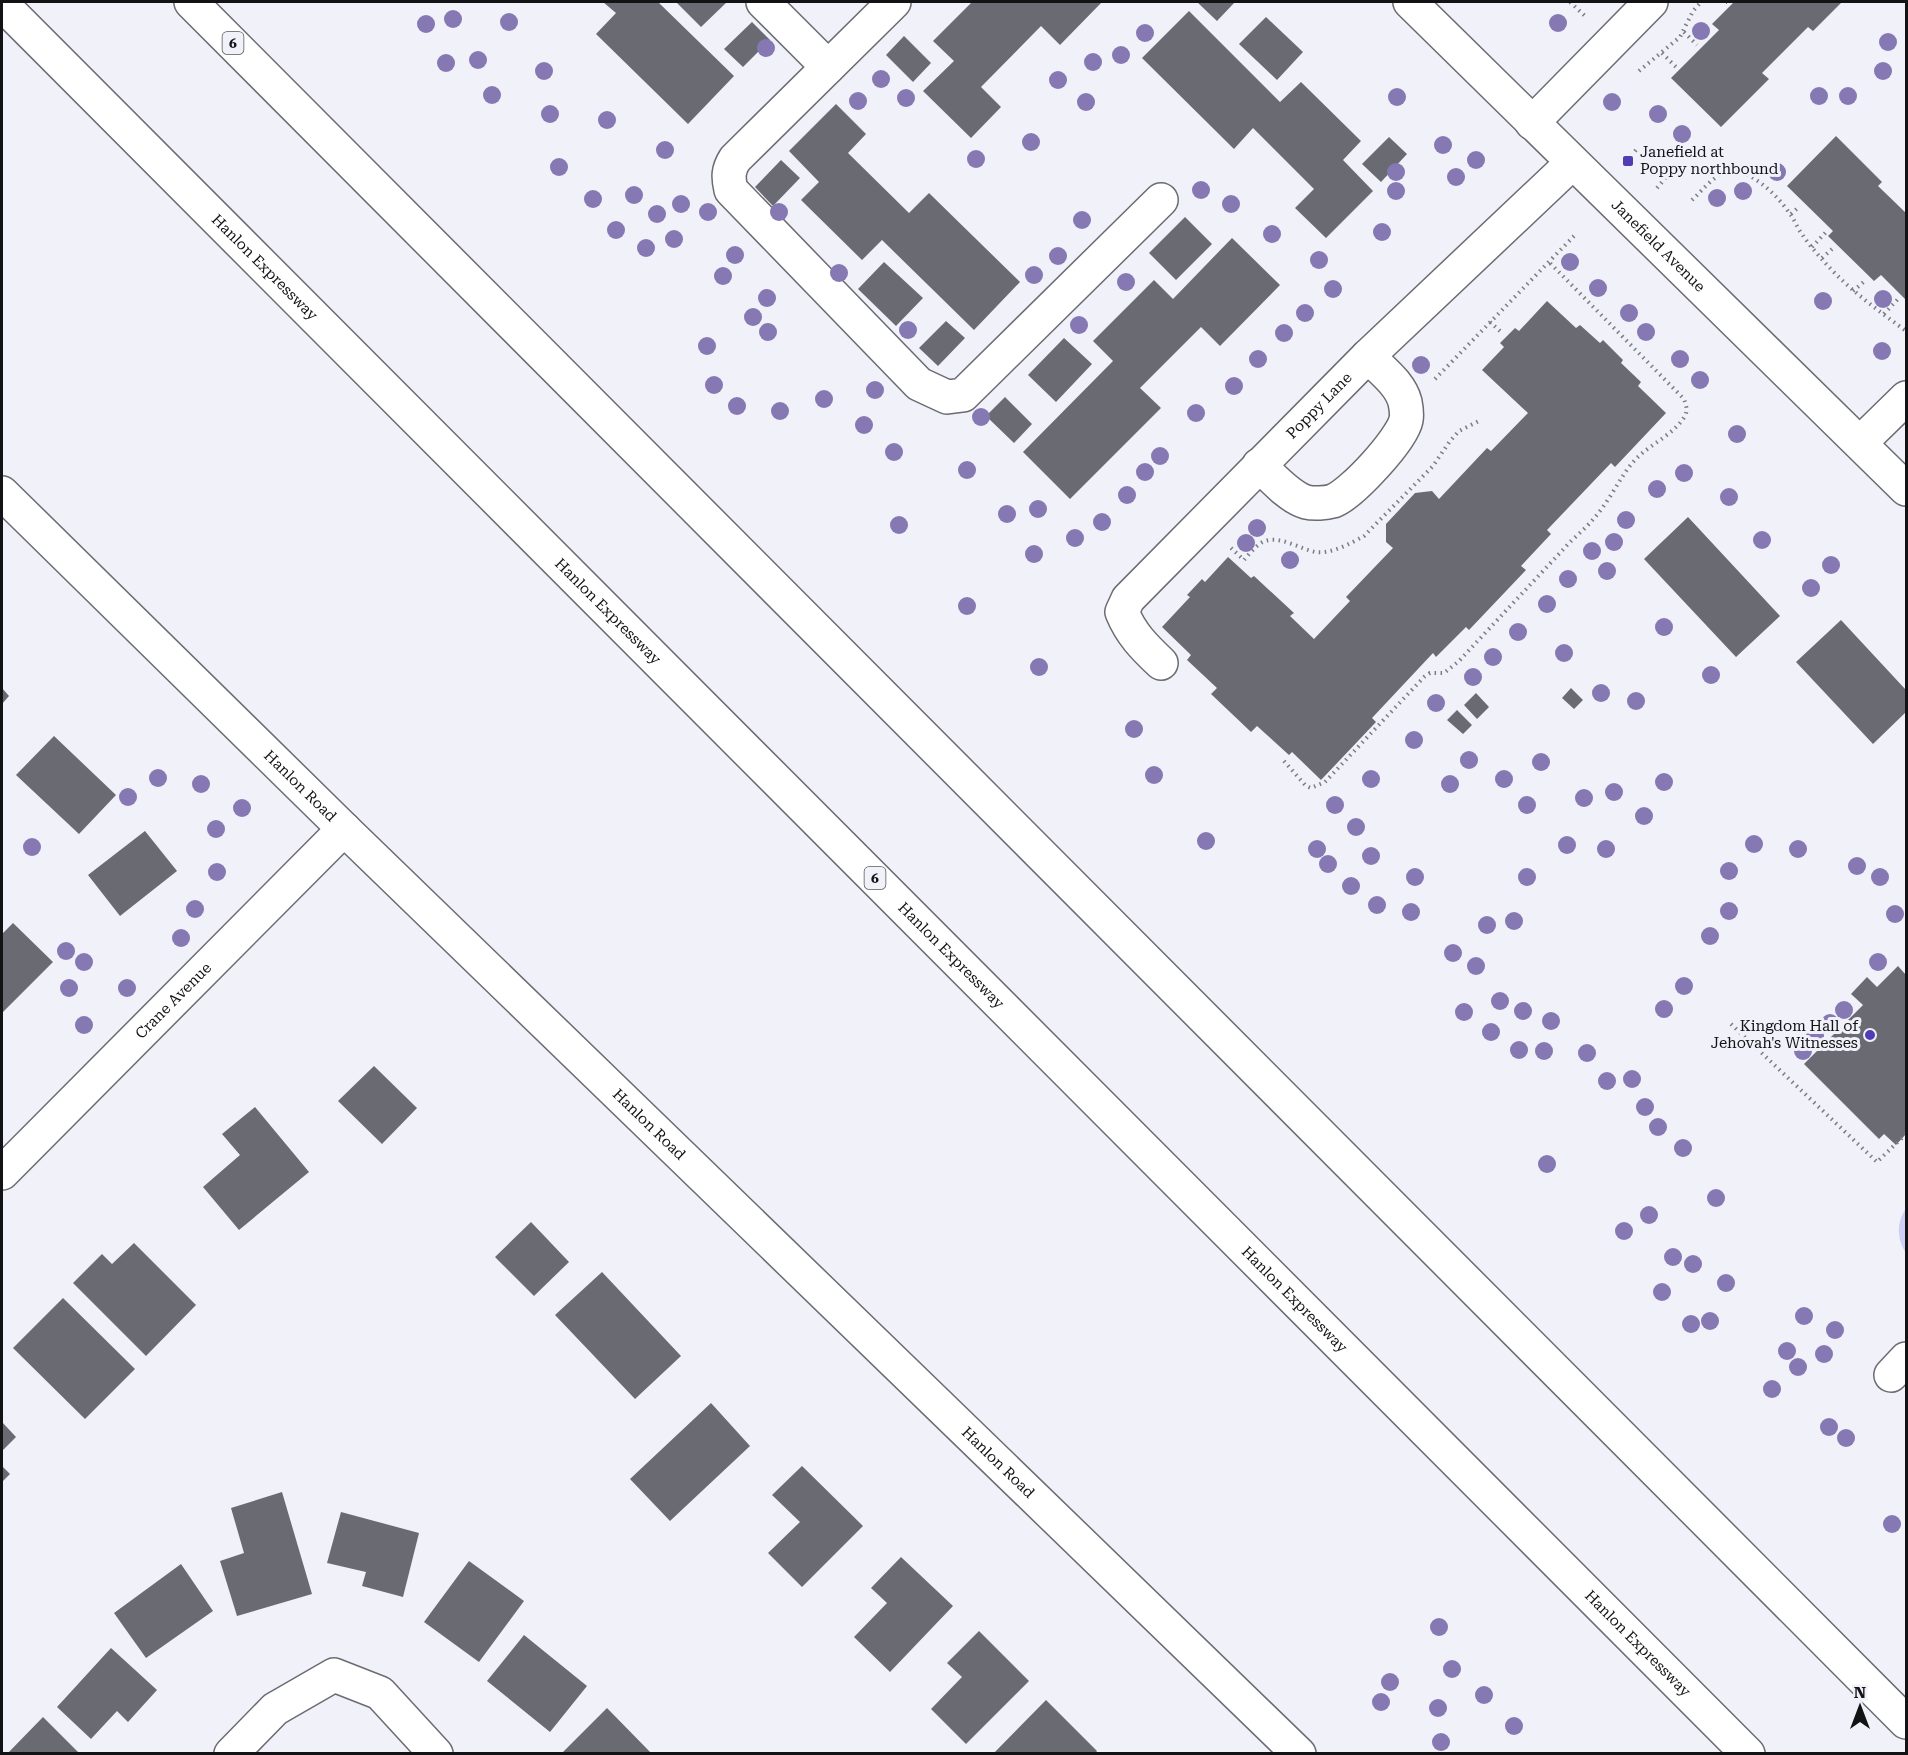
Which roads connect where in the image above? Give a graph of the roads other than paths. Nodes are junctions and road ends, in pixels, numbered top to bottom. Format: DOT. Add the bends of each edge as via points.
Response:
graph roads {
  1 [pos="191,2"];
  2 [pos="763,2"];
  3 [pos="894,2"];
  4 [pos="1410,2"];
  5 [pos="1651,2"];
  6 [pos="2,4"];
  7 [pos="828,67"];
  8 [pos="1532,123"];
  9 [pos="1572,163"];
  10 [pos="1161,200"];
  11 [pos="1368,356"];
  12 [pos="1906,398"];
  13 [pos="1861,442"];
  14 [pos="1259,465"];
  15 [pos="1906,489"];
  16 [pos="2,493"];
  17 [pos="1161,663"];
  18 [pos="344,829"];
  19 [pos="2,1173"];
  20 [pos="1906,1722"];
  21 [pos="231,1754"];
  22 [pos="436,1754"];
  23 [pos="1299,1754"];
  24 [pos="1748,1754"];
  1 -- 20 [label="main road, 6"];
  2 -- 7 [label="main road"];
  3 -- 7 [label="main road"];
  4 -- 8 [label="main road, Janefield Avenue"];
  5 -- 8 [label="main road"];
  6 -- 24 [label="main road, Hanlon Expressway / 6"];
  7 -- 10 [label="main road" via="735,159 728,178 731,190 919,384 932,392 947,397 963,395"];
  8 -- 9 [label="main road, Janefield Avenue"];
  9 -- 11 [label="main road, Poppy Lane"];
  9 -- 13 [label="main road, Janefield Avenue"];
  11 -- 14 [label="main road, Poppy Lane"];
  11 -- 14 [label="main road" via="1399,387 1406,420 1392,446 1347,493 1333,501 1305,502"];
  12 -- 13 [label="main road"];
  13 -- 15 [label="main road, Janefield Avenue"];
  14 -- 17 [label="main road, Poppy Lane" via="1128,599 1122,612 1134,637"];
  16 -- 18 [label="main road, Hanlon Road"];
  18 -- 19 [label="main road, Crane Avenue"];
  18 -- 23 [label="main road, Hanlon Road"];
  21 -- 22 [label="main road" via="275,1709 334,1675 380,1693"];
}
